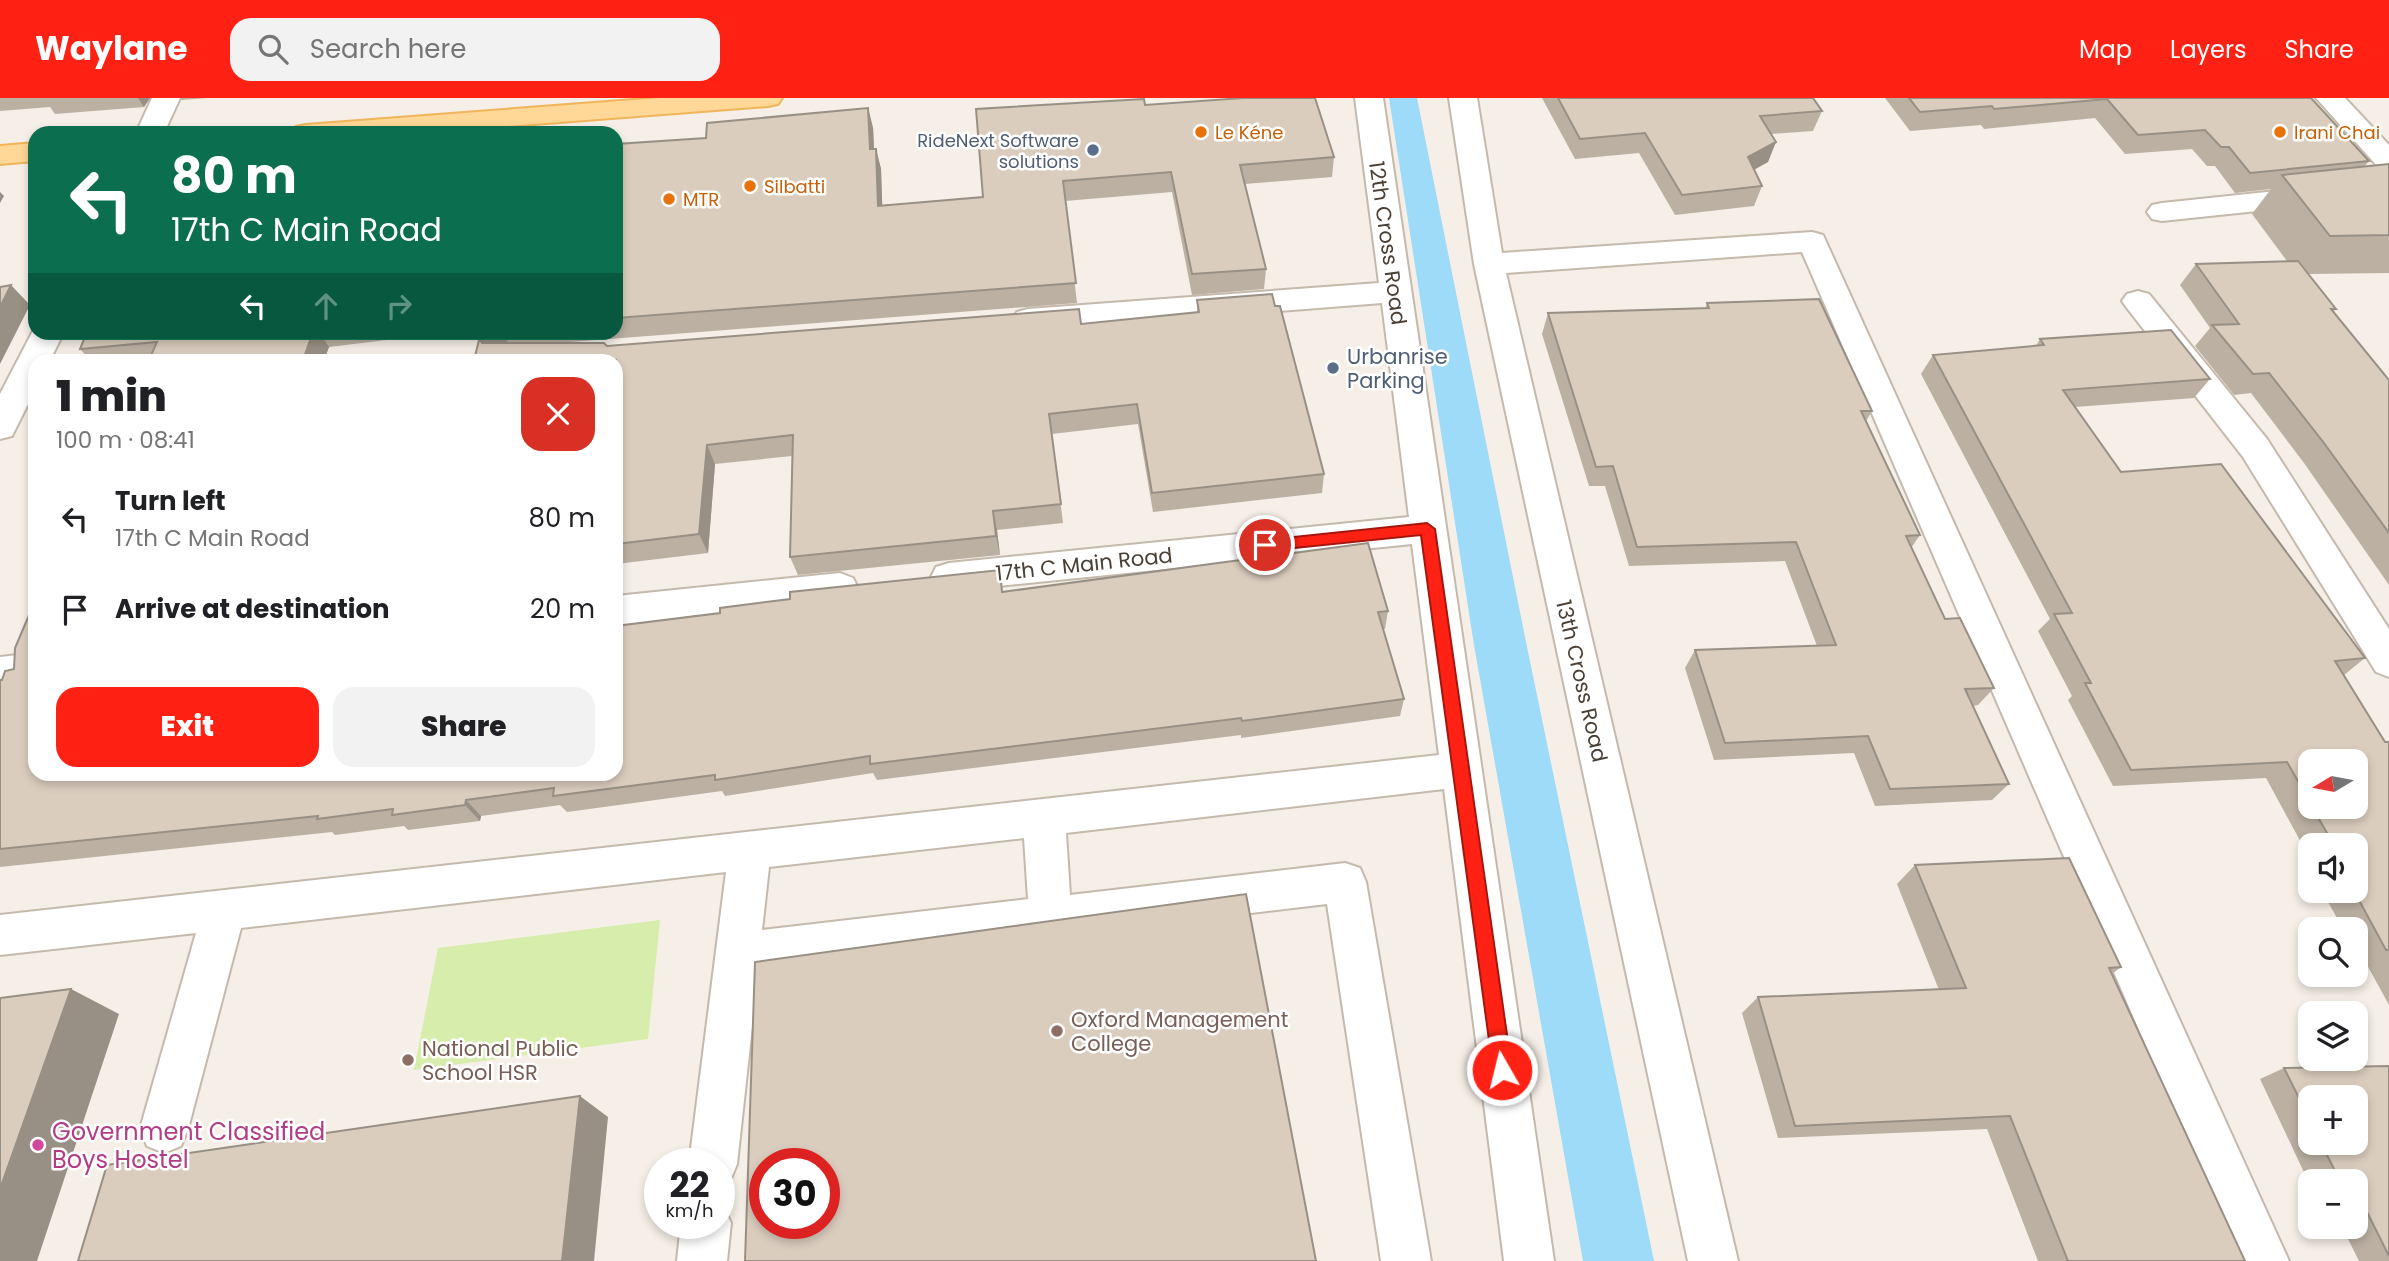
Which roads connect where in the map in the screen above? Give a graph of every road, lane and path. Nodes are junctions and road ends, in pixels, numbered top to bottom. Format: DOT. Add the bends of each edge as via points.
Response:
graph roads {
  1 [pos="166,98"];
  2 [pos="768,98"];
  3 [pos="1369,98"];
  4 [pos="1463,98"];
  5 [pos="2330,98"];
  6 [pos="153,126"];
  7 [pos="398,126"];
  8 [pos="28,153"];
  9 [pos="0,155"];
  10 [pos="2389,162"];
  11 [pos="2389,188"];
  12 [pos="2162,212"];
  13 [pos="1489,264"];
  14 [pos="1394,292"];
  15 [pos="2138,301"];
  16 [pos="993,323"];
  17 [pos="28,373"];
  18 [pos="12,406"];
  19 [pos="1427,529"];
  20 [pos="919,580"];
  21 [pos="877,584"];
  22 [pos="623,610"];
  23 [pos="2389,661"];
  24 [pos="28,670"];
  25 [pos="0,673"];
  26 [pos="1460,770"];
  27 [pos="1044,817"];
  28 [pos="750,850"];
  29 [pos="224,909"];
  30 [pos="1050,917"];
  31 [pos="0,935"];
  32 [pos="737,954"];
  33 [pos="164,1129"];
  34 [pos="715,1148"];
  35 [pos="704,1239"];
  36 [pos="702,1261"];
  37 [pos="1406,1261"];
  38 [pos="1529,1261"];
  39 [pos="1713,1261"];
  40 [pos="2264,1261"];
  1 -- 6 [label="street"];
  2 -- 7 [label="main road"];
  3 -- 14 [label="street, 12th Cross Road"];
  4 -- 13 [label="street, 13th Cross Road"];
  5 -- 10 [label="street"];
  8 -- 9 [label="main road"];
  11 -- 12 [label="street"];
  13 -- 39 [label="street, 13th Cross Road"];
  13 -- 40 [label="street" via="1812,242"];
  14 -- 16 [label="street"];
  14 -- 19 [label="street, 12th Cross Road"];
  15 -- 23 [label="street" via="2255,448"];
  17 -- 18 [label="street"];
  19 -- 20 [label="street, 17th C Main Road"];
  19 -- 26 [label="street, 12th Cross Road"];
  21 -- 22 [label="street"];
  24 -- 25 [label="street"];
  26 -- 27 [label="street"];
  26 -- 38 [label="street, 12th Cross Road"];
  27 -- 28 [label="street"];
  27 -- 30 [label="street"];
  28 -- 29 [label="street"];
  28 -- 32 [label="street"];
  29 -- 31 [label="street"];
  29 -- 33 [label="street"];
  30 -- 32 [label="street"];
  30 -- 37 [label="street" via="1345,882"];
  32 -- 34 [label="street"];
  35 -- 36 [label="street"];
}
